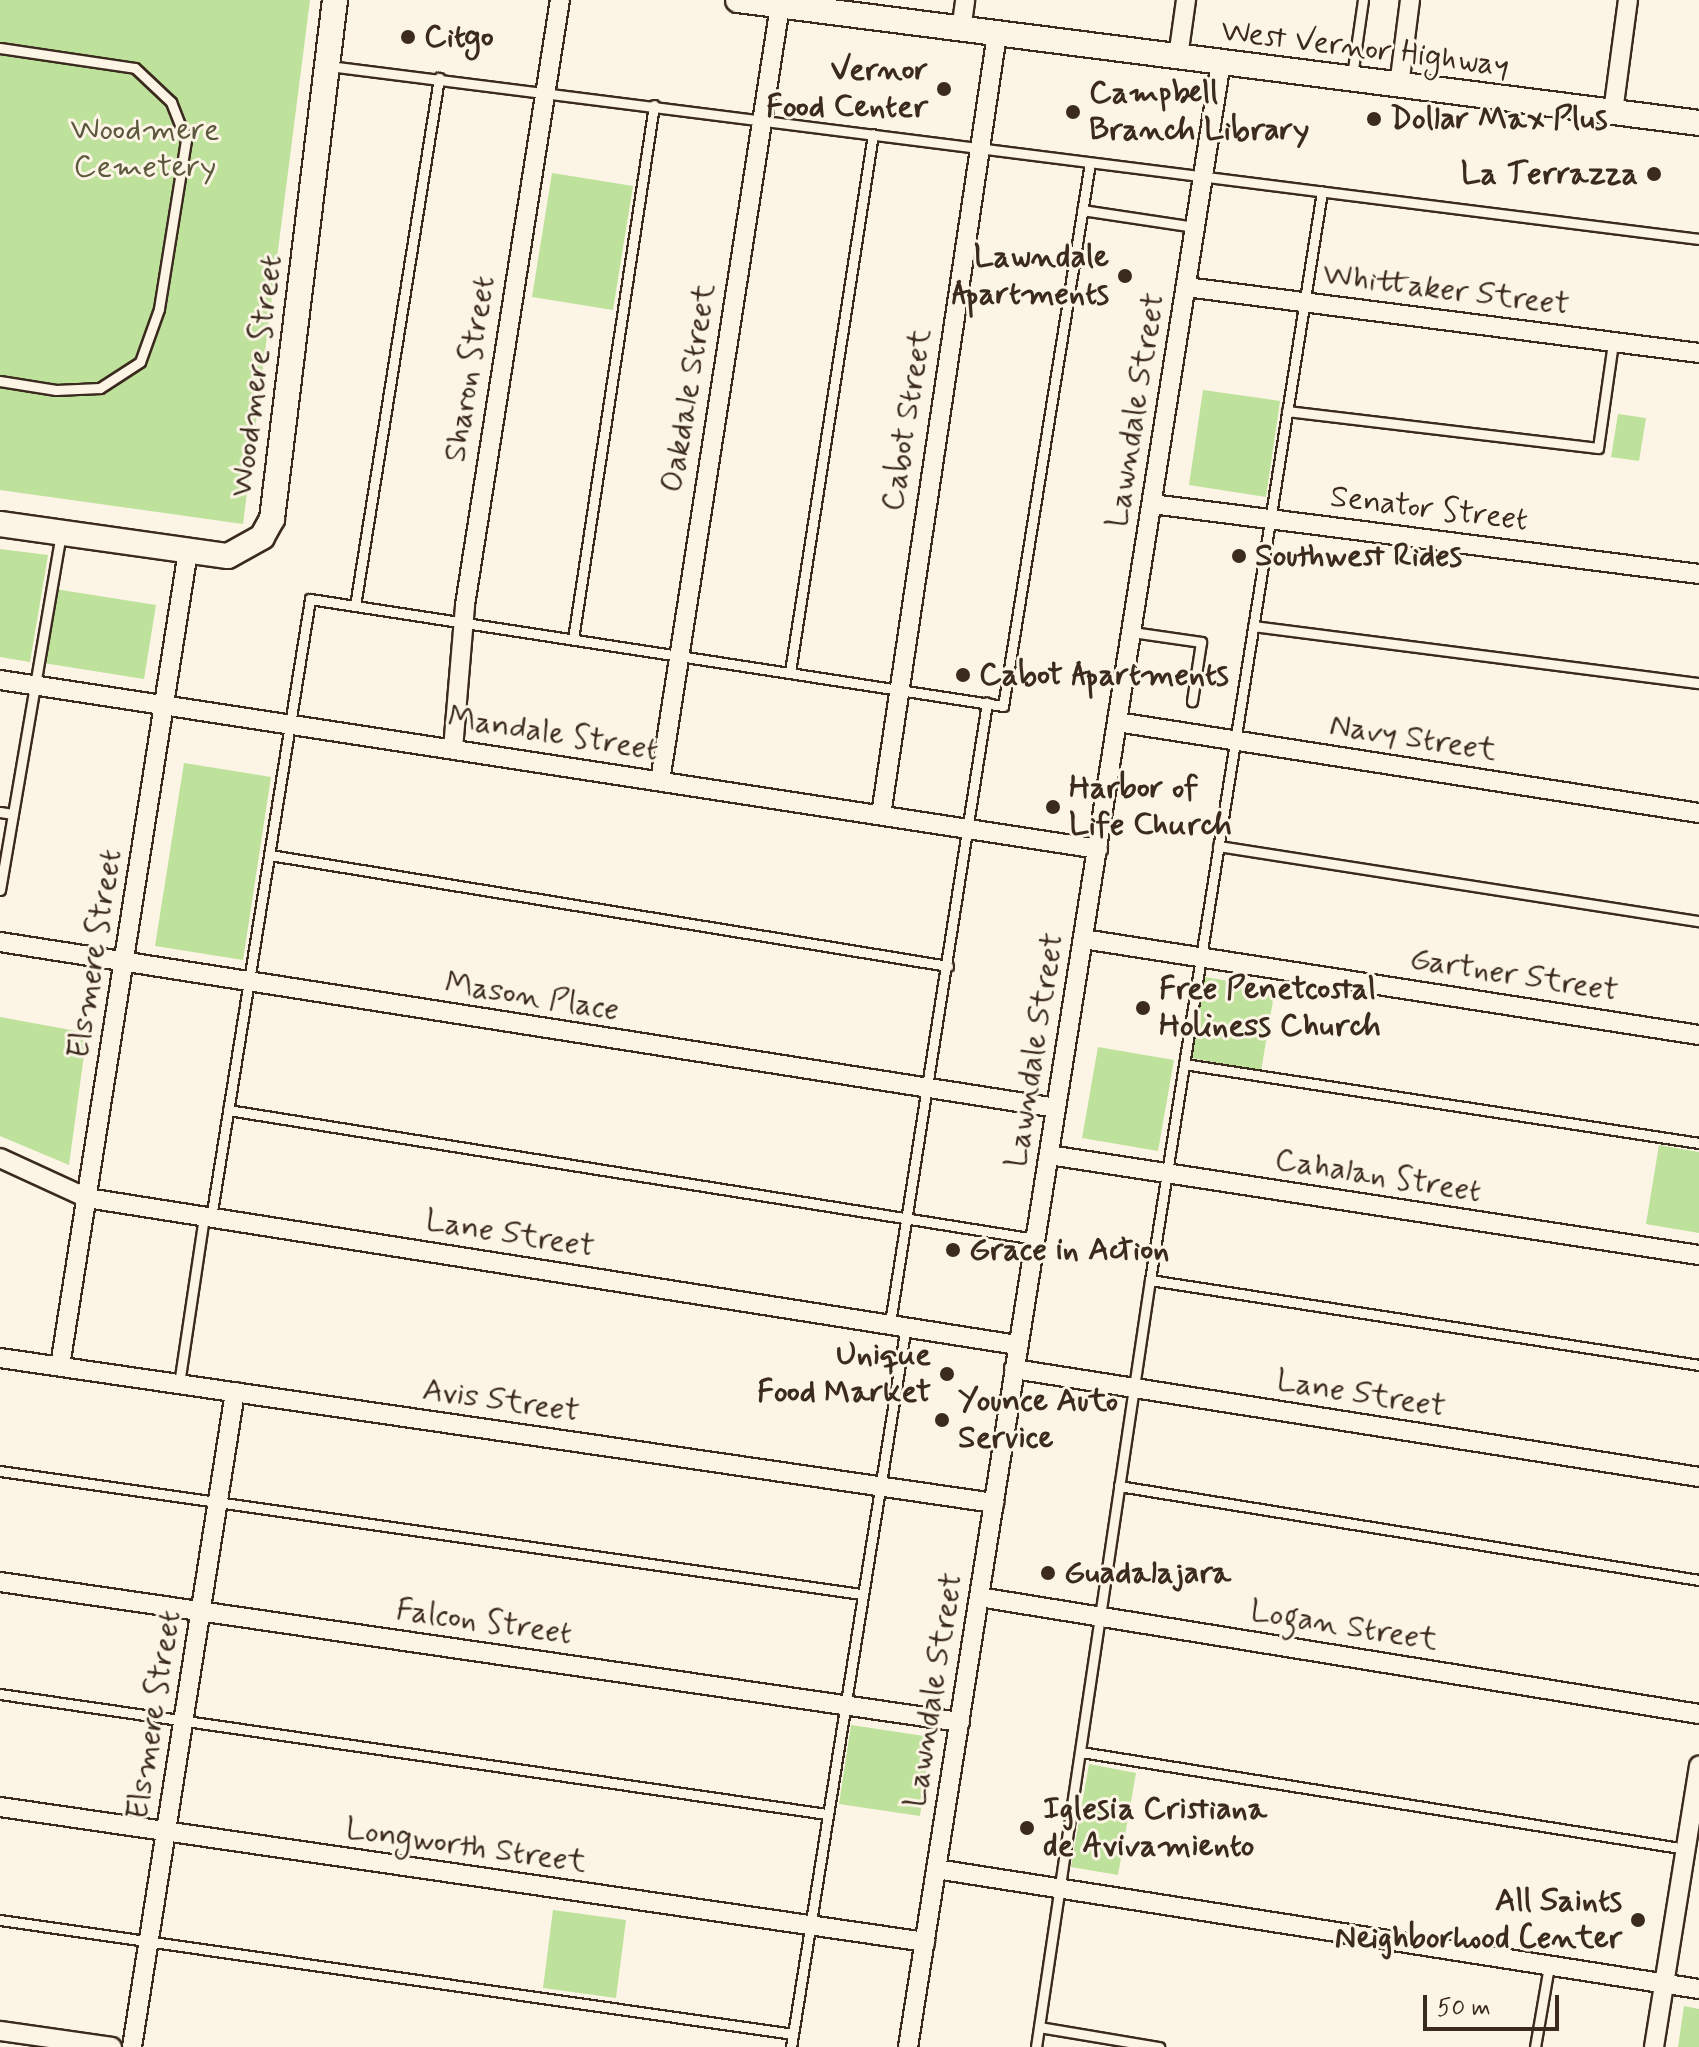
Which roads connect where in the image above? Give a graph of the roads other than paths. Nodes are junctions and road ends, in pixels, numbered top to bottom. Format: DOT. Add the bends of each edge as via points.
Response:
graph roads {
  1 [pos="335,0"];
  2 [pos="560,0"];
  3 [pos="965,0"];
  4 [pos="1186,0"];
  5 [pos="1363,0"];
  6 [pos="1410,0"];
  7 [pos="1628,0"];
  8 [pos="746,1"];
  9 [pos="780,6"];
  10 [pos="961,30"];
  11 [pos="997,34"];
  12 [pos="0,48"];
  13 [pos="1178,57"];
  14 [pos="1221,62"];
  15 [pos="327,65"];
  16 [pos="439,78"];
  17 [pos="1352,80"];
  18 [pos="1399,86"];
  19 [pos="545,90"];
  20 [pos="654,105"];
  21 [pos="1613,112"];
  22 [pos="762,119"];
  23 [pos="1699,123"];
  24 [pos="873,134"];
  25 [pos="979,149"];
  26 [pos="1090,163"];
  27 [pos="1203,177"];
  28 [pos="1322,191"];
  29 [pos="1082,210"];
  30 [pos="1195,227"];
  31 [pos="1699,239"];
  32 [pos="1186,287"];
  33 [pos="1305,302"];
  34 [pos="1613,342"];
  35 [pos="1699,353"];
  36 [pos="0,381"];
  37 [pos="1287,411"];
  38 [pos="1152,504"];
  39 [pos="1270,519"];
  40 [pos="0,524"];
  41 [pos="61,533"];
  42 [pos="188,551"];
  43 [pos="1699,574"];
  44 [pos="355,606"];
  45 [pos="466,623"];
  46 [pos="1253,626"];
  47 [pos="1132,632"];
  48 [pos="573,639"];
  49 [pos="679,655"];
  50 [pos="790,672"];
  51 [pos="0,680"];
  52 [pos="1699,683"];
  53 [pos="34,685"];
  54 [pos="898,689"];
  55 [pos="1192,701"];
  56 [pos="987,703"];
  57 [pos="164,705"];
  58 [pos="1117,722"];
  59 [pos="291,724"];
  60 [pos="1234,740"];
  61 [pos="453,749"];
  62 [pos="660,781"];
  63 [pos="0,812"];
  64 [pos="1699,813"];
  65 [pos="13,814"];
  66 [pos="881,815"];
  67 [pos="970,829"];
  68 [pos="1218,846"];
  69 [pos="1098,849"];
  70 [pos="270,855"];
  71 [pos="0,890"];
  72 [pos="1699,921"];
  73 [pos="1083,939"];
  74 [pos="0,942"];
  75 [pos="1201,957"];
  76 [pos="124,963"];
  77 [pos="948,966"];
  78 [pos="248,983"];
  79 [pos="1699,1035"];
  80 [pos="1184,1064"];
  81 [pos="928,1088"];
  82 [pos="1056,1108"];
  83 [pos="228,1110"];
  84 [pos="1699,1143"];
  85 [pos="1049,1155"];
  86 [pos="0,1158"];
  87 [pos="1166,1173"];
  88 [pos="87,1198"];
  89 [pos="907,1216"];
  90 [pos="207,1217"];
  91 [pos="1035,1239"];
  92 [pos="1699,1255"];
  93 [pos="1150,1280"];
  94 [pos="898,1325"];
  95 [pos="1017,1345"];
  96 [pos="0,1358"];
  97 [pos="1699,1365"];
  98 [pos="60,1366"];
  99 [pos="1014,1369"];
  100 [pos="179,1384"];
  101 [pos="1133,1388"];
  102 [pos="235,1392"];
  103 [pos="0,1471"];
  104 [pos="1699,1477"];
  105 [pos="879,1486"];
  106 [pos="1119,1486"];
  107 [pos="218,1502"];
  108 [pos="994,1503"];
  109 [pos="1699,1580"];
  110 [pos="0,1582"];
  111 [pos="861,1594"];
  112 [pos="979,1597"];
  113 [pos="200,1612"];
  114 [pos="1102,1617"];
  115 [pos="0,1694"];
  116 [pos="844,1705"];
  117 [pos="1699,1714"];
  118 [pos="183,1721"];
  119 [pos="960,1722"];
  120 [pos="1081,1752"];
  121 [pos="1699,1766"];
  122 [pos="0,1807"];
  123 [pos="827,1814"];
  124 [pos="165,1832"];
  125 [pos="1686,1849"];
  126 [pos="936,1869"];
  127 [pos="1060,1888"];
  128 [pos="0,1920"];
  129 [pos="809,1925"];
  130 [pos="149,1941"];
  131 [pos="925,1942"];
  132 [pos="1549,1966"];
  133 [pos="1664,1984"];
  134 [pos="1699,1989"];
  135 [pos="1039,2027"];
  136 [pos="0,2031"];
  137 [pos="793,2034"];
  138 [pos="112,2047"];
  139 [pos="132,2047"];
  140 [pos="791,2047"];
  141 [pos="908,2047"];
  142 [pos="1036,2047"];
  143 [pos="1159,2047"];
  144 [pos="1535,2047"];
  145 [pos="1654,2047"];
  1 -- 15 [label="street, Woodmere Street"];
  2 -- 19 [label="street, Sharon Street"];
  3 -- 10 [label="street"];
  4 -- 13 [label="street"];
  5 -- 17 [label="lane"];
  6 -- 18 [label="street"];
  7 -- 21 [label="street"];
  8 -- 9 [label="street, West Vernor Highway"];
  9 -- 10 [label="street, West Vernor Highway"];
  9 -- 22 [label="street, Oakdale Street"];
  10 -- 11 [label="street, West Vernor Highway"];
  11 -- 13 [label="street, West Vernor Highway"];
  11 -- 25 [label="street, Cabot Street"];
  12 -- 36 [label="lane" via="135,68 171,102 186,140 159,309 140,362 100,388 56,390"];
  13 -- 14 [label="street, West Vernor Highway"];
  14 -- 17 [label="street, West Vernor Highway"];
  14 -- 27 [label="street, Lawndale Street"];
  15 -- 16 [label="lane"];
  15 -- 42 [label="street, Woodmere Street" via="272,519 262,537 244,552 228,556"];
  16 -- 19 [label="lane"];
  16 -- 44 [label="lane"];
  17 -- 18 [label="street, West Vernor Highway"];
  18 -- 21 [label="street, West Vernor Highway"];
  19 -- 20 [label="lane"];
  19 -- 45 [label="street, Sharon Street"];
  20 -- 22 [label="lane"];
  20 -- 48 [label="lane"];
  21 -- 23 [label="street, West Vernor Highway"];
  22 -- 24 [label="lane"];
  22 -- 49 [label="street, Oakdale Street"];
  24 -- 25 [label="lane"];
  24 -- 50 [label="lane"];
  25 -- 26 [label="lane"];
  25 -- 54 [label="street, Cabot Street"];
  26 -- 27 [label="lane"];
  26 -- 29 [label="lane"];
  27 -- 28 [label="lane"];
  27 -- 30 [label="street, Lawndale Street"];
  28 -- 31 [label="lane"];
  28 -- 33 [label="lane"];
  29 -- 30 [label="lane"];
  29 -- 56 [label="lane" via="1003,706"];
  30 -- 32 [label="street, Lawndale Street"];
  32 -- 33 [label="street, Whittaker Street"];
  32 -- 38 [label="street, Lawndale Street"];
  33 -- 34 [label="street, Whittaker Street"];
  33 -- 37 [label="lane"];
  34 -- 35 [label="street, Whittaker Street"];
  34 -- 37 [label="lane" via="1598,448"];
  37 -- 39 [label="lane"];
  38 -- 39 [label="street, Senator Street"];
  38 -- 47 [label="street, Lawndale Street"];
  39 -- 43 [label="street, Senator Street"];
  39 -- 46 [label="lane"];
  40 -- 41 [label="street, Woodmere Street"];
  41 -- 42 [label="street, Woodmere Street"];
  41 -- 53 [label="lane"];
  42 -- 57 [label="street, Elsmere Street"];
  44 -- 45 [label="lane"];
  44 -- 59 [label="lane" via="310,599"];
  45 -- 48 [label="lane"];
  45 -- 61 [label="street, Sharon Street"];
  46 -- 52 [label="lane"];
  46 -- 60 [label="lane"];
  47 -- 55 [label="lane" via="1201,642"];
  47 -- 58 [label="street, Lawndale Street"];
  48 -- 49 [label="lane"];
  49 -- 50 [label="lane"];
  49 -- 62 [label="street, Oakdale Street"];
  50 -- 54 [label="lane"];
  51 -- 53 [label="street, Mandale Street"];
  53 -- 57 [label="street, Mandale Street"];
  53 -- 65 [label="lane"];
  54 -- 56 [label="lane"];
  54 -- 66 [label="street, Cabot Street"];
  56 -- 67 [label="lane"];
  57 -- 59 [label="street, Mandale Street"];
  57 -- 76 [label="street, Elsmere Street"];
  58 -- 60 [label="street, Navy Street"];
  58 -- 69 [label="street, Lawndale Street"];
  59 -- 61 [label="street, Mandale Street"];
  59 -- 70 [label="lane"];
  60 -- 64 [label="street, Navy Street"];
  60 -- 68 [label="lane"];
  61 -- 62 [label="street, Mandale Street"];
  62 -- 66 [label="street, Mandale Street"];
  63 -- 65 [label="lane"];
  65 -- 71 [label="lane"];
  66 -- 67 [label="street, Mandale Street"];
  67 -- 69 [label="street, Mandale Street"];
  67 -- 77 [label="lane"];
  68 -- 72 [label="lane"];
  68 -- 75 [label="lane"];
  69 -- 73 [label="street, Lawndale Street"];
  70 -- 77 [label="lane"];
  70 -- 78 [label="lane"];
  73 -- 75 [label="street, Gartner Street"];
  73 -- 82 [label="street, Lawndale Street"];
  74 -- 76 [label="street, Mason Place"];
  75 -- 79 [label="street, Gartner Street"];
  75 -- 80 [label="lane"];
  76 -- 78 [label="street, Mason Place"];
  76 -- 88 [label="street, Elsmere Street"];
  77 -- 81 [label="lane"];
  78 -- 81 [label="street, Mason Place"];
  78 -- 83 [label="lane"];
  80 -- 84 [label="lane"];
  80 -- 87 [label="lane"];
  81 -- 82 [label="street, Mason Place"];
  81 -- 89 [label="lane"];
  82 -- 85 [label="street, Lawndale Street"];
  83 -- 89 [label="lane"];
  83 -- 90 [label="lane"];
  85 -- 87 [label="street, Cahalan Street"];
  85 -- 91 [label="street, Lawndale Street"];
  86 -- 88 [label="street, Lane Street"];
  87 -- 92 [label="street, Cahalan Street"];
  87 -- 93 [label="lane"];
  88 -- 90 [label="street, Lane Street"];
  88 -- 98 [label="street, Elsmere Street"];
  89 -- 91 [label="lane"];
  89 -- 94 [label="lane"];
  90 -- 94 [label="street, Lane Street"];
  90 -- 100 [label="lane"];
  91 -- 95 [label="street, Lawndale Street"];
  93 -- 97 [label="lane"];
  93 -- 101 [label="lane"];
  94 -- 95 [label="street, Lane Street"];
  94 -- 105 [label="lane"];
  95 -- 99 [label="street, Lawndale Street"];
  96 -- 98 [label="street, Avis Street"];
  98 -- 100 [label="street, Avis Street"];
  99 -- 101 [label="street, Lane Street"];
  99 -- 108 [label="street, Lawndale Street"];
  100 -- 102 [label="street, Avis Street"];
  101 -- 104 [label="street, Lane Street"];
  101 -- 106 [label="lane"];
  102 -- 105 [label="street, Avis Street"];
  102 -- 107 [label="street, Elsmere Street"];
  103 -- 107 [label="lane"];
  105 -- 108 [label="street, Avis Street"];
  105 -- 111 [label="lane"];
  106 -- 109 [label="lane"];
  106 -- 114 [label="lane"];
  107 -- 111 [label="lane"];
  107 -- 113 [label="street, Elsmere Street"];
  108 -- 112 [label="street, Lawndale Street"];
  110 -- 113 [label="street, Falcon Street"];
  111 -- 116 [label="lane"];
  112 -- 114 [label="street, Logan Street"];
  112 -- 119 [label="street, Lawndale Street"];
  113 -- 116 [label="street, Falcon Street"];
  113 -- 118 [label="street, Elsmere Street"];
  114 -- 117 [label="street, Logan Street"];
  114 -- 120 [label="lane"];
  115 -- 118 [label="lane"];
  116 -- 119 [label="street, Falcon Street"];
  116 -- 123 [label="lane"];
  118 -- 123 [label="lane"];
  118 -- 124 [label="street, Elsmere Street"];
  119 -- 126 [label="street, Lawndale Street"];
  120 -- 125 [label="lane"];
  120 -- 127 [label="lane"];
  121 -- 125 [label="street"];
  122 -- 124 [label="street, Longworth Street"];
  123 -- 129 [label="lane"];
  124 -- 129 [label="street, Longworth Street"];
  124 -- 130 [label="street, Elsmere Street"];
  125 -- 133 [label="street"];
  126 -- 127 [label="street"];
  126 -- 131 [label="street, Lawndale Street"];
  127 -- 132 [label="street"];
  127 -- 135 [label="lane"];
  128 -- 130 [label="lane"];
  129 -- 131 [label="street, Longworth Street"];
  129 -- 137 [label="lane"];
  130 -- 137 [label="lane"];
  130 -- 139 [label="street, Elsmere Street"];
  131 -- 141 [label="street, Lawndale Street"];
  132 -- 133 [label="street"];
  132 -- 144 [label="lane"];
  133 -- 134 [label="street"];
  133 -- 145 [label="street"];
  135 -- 142 [label="lane"];
  135 -- 143 [label="lane"];
  136 -- 138 [label="street"];
  137 -- 140 [label="lane"];
}
